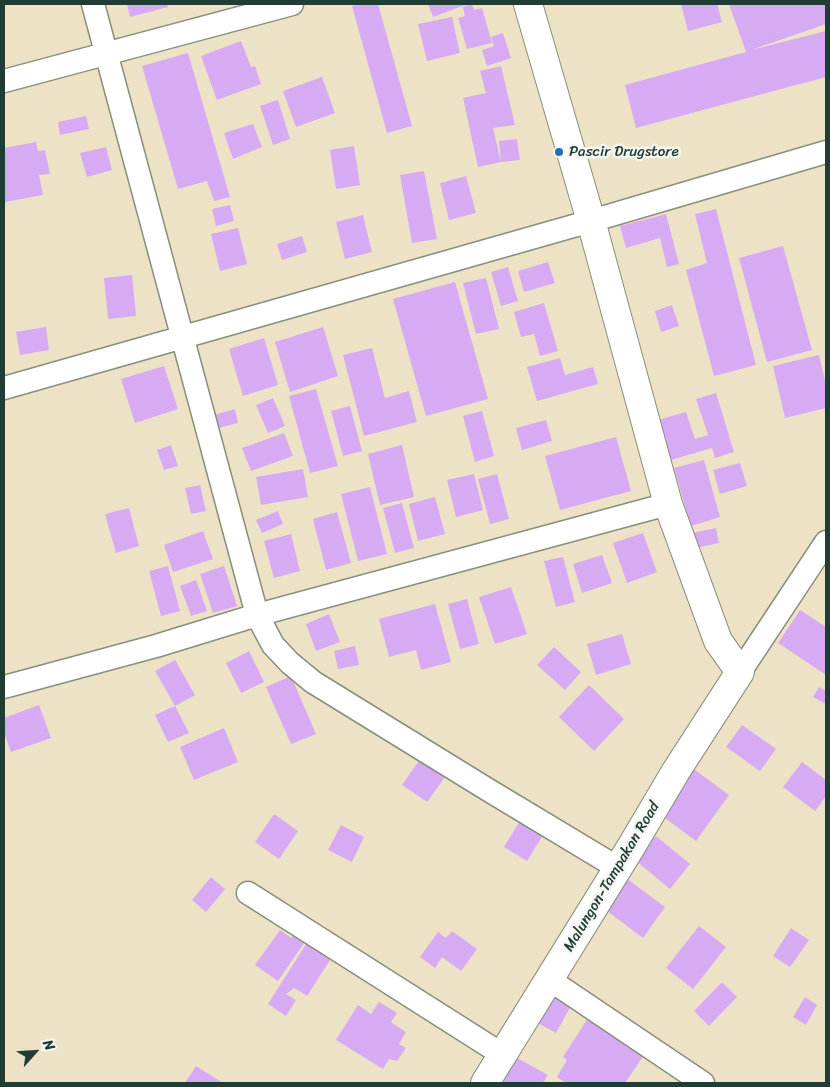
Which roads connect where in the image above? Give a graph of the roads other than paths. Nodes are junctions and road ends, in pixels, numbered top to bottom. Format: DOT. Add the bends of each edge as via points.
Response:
graph roads {
  1 [pos="93,4"];
  2 [pos="292,4"];
  3 [pos="528,4"];
  4 [pos="106,53"];
  5 [pos="4,81"];
  6 [pos="826,152"];
  7 [pos="591,222"];
  8 [pos="181,338"];
  9 [pos="4,388"];
  10 [pos="668,504"];
  11 [pos="826,542"];
  12 [pos="256,615"];
  13 [pos="740,672"];
  14 [pos="4,687"];
  15 [pos="618,868"];
  16 [pos="248,893"];
  17 [pos="550,980"];
  18 [pos="503,1055"];
  19 [pos="485,1083"];
  20 [pos="703,1083"];
  1 -- 4 [label="street"];
  2 -- 4 [label="street"];
  3 -- 7 [label="main road"];
  4 -- 5 [label="street"];
  4 -- 8 [label="street"];
  6 -- 7 [label="street"];
  7 -- 8 [label="street"];
  7 -- 10 [label="main road"];
  8 -- 9 [label="street"];
  8 -- 12 [label="street"];
  10 -- 12 [label="street"];
  10 -- 13 [label="main road" via="718,640"];
  11 -- 13 [label="street"];
  12 -- 14 [label="street"];
  12 -- 15 [label="street" via="273,645 313,682"];
  13 -- 15 [label="main road, Malungon-Tampakan Road"];
  15 -- 17 [label="main road, Malungon-Tampakan Road"];
  16 -- 18 [label="street"];
  17 -- 18 [label="main road, Malungon-Tampakan Road"];
  17 -- 20 [label="street"];
  18 -- 19 [label="main road, Malungon-Tampakan Road"];
}
